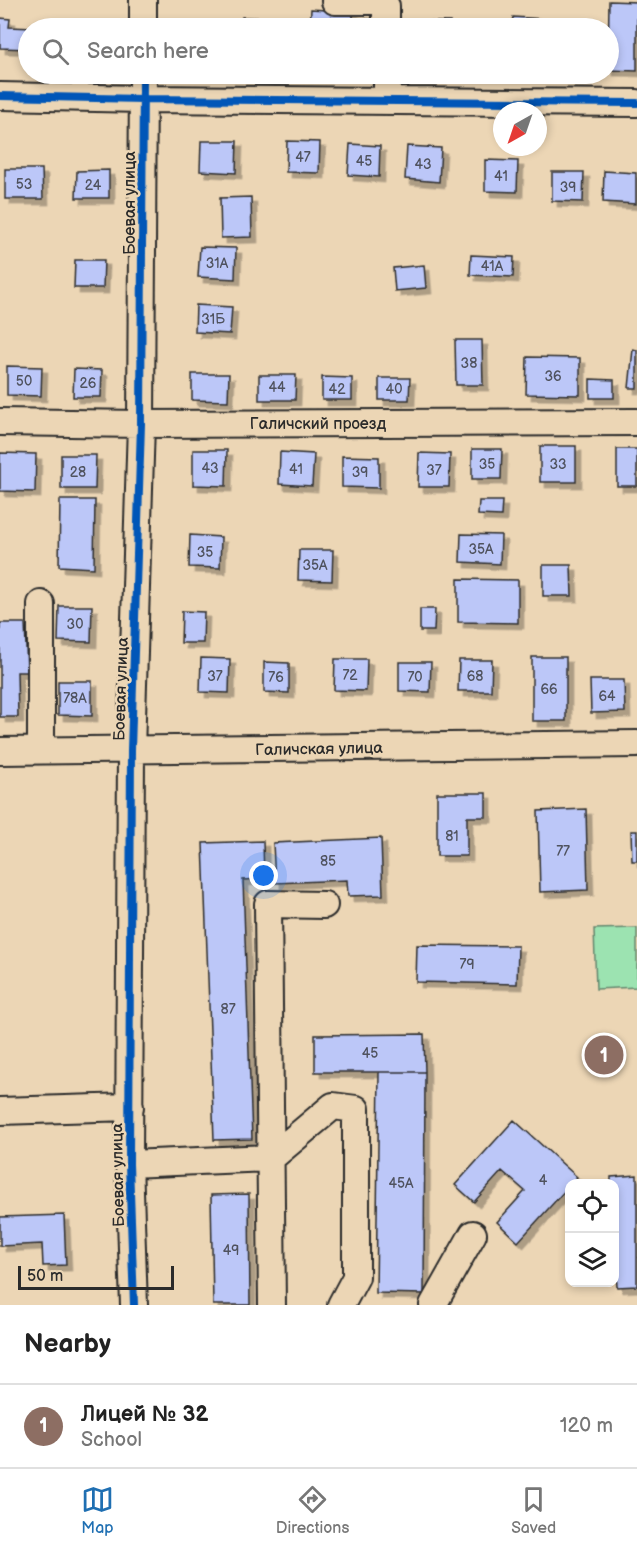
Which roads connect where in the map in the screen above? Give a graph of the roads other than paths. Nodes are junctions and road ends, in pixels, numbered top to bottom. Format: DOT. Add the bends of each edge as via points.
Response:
graph roads {
  1 [pos="143,0"];
  2 [pos="335,2"];
  3 [pos="143,18"];
  4 [pos="386,18"];
  5 [pos="143,84"];
  6 [pos="387,84"];
  7 [pos="0,96"];
  8 [pos="143,99"];
  9 [pos="387,101"];
  10 [pos="637,103"];
  11 [pos="0,422"];
  12 [pos="637,422"];
  13 [pos="141,424"];
  14 [pos="40,604"];
  15 [pos="637,744"];
  16 [pos="41,750"];
  17 [pos="131,750"];
  18 [pos="0,751"];
  19 [pos="324,905"];
  20 [pos="130,1107"];
  21 [pos="0,1111"];
  22 [pos="270,1158"];
  23 [pos="129,1164"];
  24 [pos="473,1234"];
  25 [pos="134,1305"];
  26 [pos="272,1305"];
  27 [pos="341,1305"];
  28 [pos="433,1305"];
  1 -- 3 [label="street"];
  2 -- 4 [label="street" via="377,1 386,6"];
  5 -- 8 [label="street, Боевая улица"];
  6 -- 9 [label="street"];
  7 -- 8 [label="street"];
  8 -- 9 [label="street"];
  8 -- 13 [label="street, Боевая улица"];
  9 -- 10 [label="street"];
  11 -- 13 [label="street, Галичский проезд"];
  12 -- 13 [label="street, Галичский проезд"];
  13 -- 17 [label="street, Боевая улица"];
  14 -- 16 [label="street"];
  15 -- 17 [label="street, Галичская улица"];
  16 -- 17 [label="street, Галичская улица"];
  16 -- 18 [label="street, Галичская улица"];
  17 -- 20 [label="street, Боевая улица"];
  19 -- 22 [label="street" via="268,904"];
  20 -- 21 [label="street"];
  20 -- 23 [label="street, Боевая улица"];
  22 -- 23 [label="street"];
  22 -- 26 [label="street"];
  22 -- 27 [label="street" via="333,1106 356,1108 356,1277"];
  23 -- 25 [label="street, Боевая улица"];
  24 -- 28 [label="street"];
}
